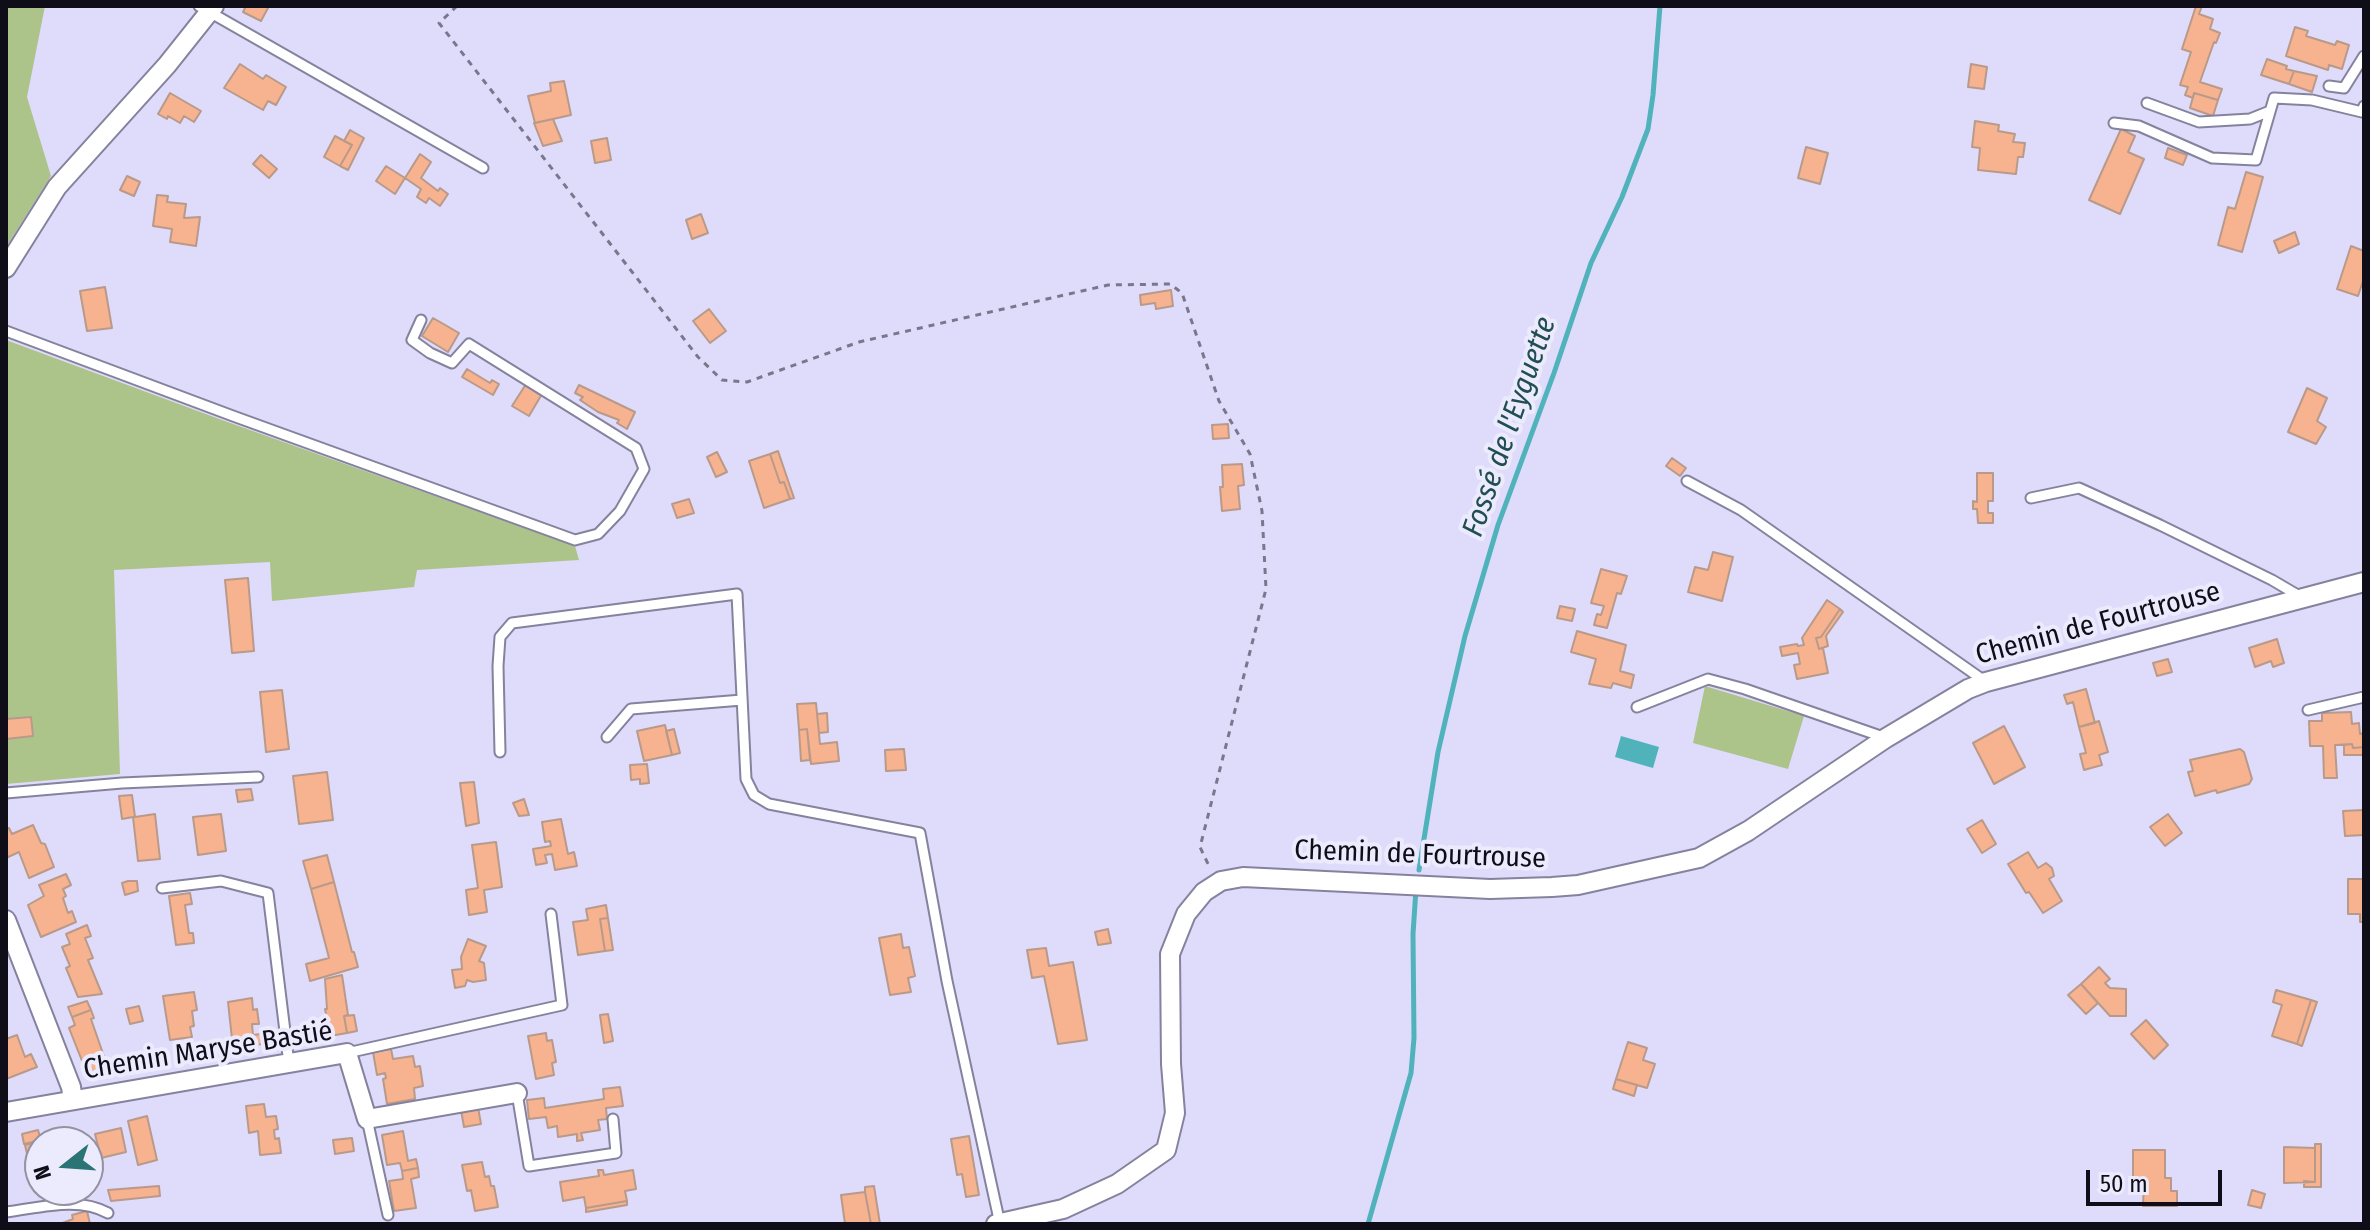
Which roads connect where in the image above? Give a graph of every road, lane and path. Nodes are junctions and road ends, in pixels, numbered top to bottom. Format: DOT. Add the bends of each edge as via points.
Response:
graph roads {
  1 [pos="457,6"];
  2 [pos="207,8"];
  3 [pos="2364,56"];
  4 [pos="2329,86"];
  5 [pos="2147,103"];
  6 [pos="2364,106"];
  7 [pos="2270,111"];
  8 [pos="2114,123"];
  9 [pos="483,168"];
  10 [pos="6,268"];
  11 [pos="421,320"];
  12 [pos="6,331"];
  13 [pos="1687,481"];
  14 [pos="2031,498"];
  15 [pos="2364,582"];
  16 [pos="2303,598"];
  17 [pos="1986,682"];
  18 [pos="2364,697"];
  19 [pos="742,700"];
  20 [pos="1637,707"];
  21 [pos="2308,710"];
  22 [pos="607,737"];
  23 [pos="1886,738"];
  24 [pos="500,752"];
  25 [pos="258,777"];
  26 [pos="6,793"];
  27 [pos="1221,881"];
  28 [pos="162,888"];
  29 [pos="551,914"];
  30 [pos="6,920"];
  31 [pos="347,1053"];
  32 [pos="289,1064"];
  33 [pos="517,1093"];
  34 [pos="73,1100"];
  35 [pos="6,1112"];
  36 [pos="367,1119"];
  37 [pos="613,1119"];
  38 [pos="6,1212"];
  39 [pos="108,1213"];
  40 [pos="388,1215"];
  41 [pos="999,1224"];
  1 -- 27 [label="path" via="439,23 698,357 722,380 747,382 859,342 1108,285 1170,284 1182,293 1219,401 1250,454 1262,511 1266,589 1200,847"];
  2 -- 9 [label="lane"];
  2 -- 10 [label="street" via="167,65 57,187"];
  3 -- 4 [label="lane" via="2344,88"];
  5 -- 7 [label="lane" via="2199,122 2250,119"];
  6 -- 7 [label="lane" via="2362,112 2274,98"];
  7 -- 8 [label="lane" via="2256,160 2212,158 2139,126"];
  11 -- 12 [label="lane" via="412,340 430,353 452,363 469,344 636,448 644,469 620,511 598,534 575,540"];
  13 -- 17 [label="lane" via="1741,510"];
  14 -- 16 [label="lane" via="2079,488"];
  15 -- 16 [label="street, Chemin de Fourtrouse"];
  16 -- 17 [label="street, Chemin de Fourtrouse"];
  17 -- 23 [label="street, Chemin de Fourtrouse"];
  18 -- 21 [label="lane"];
  19 -- 22 [label="lane" via="631,709"];
  19 -- 24 [label="lane" via="737,594 512,623 500,637"];
  19 -- 41 [label="lane" via="746,779 754,795 769,804 920,833"];
  20 -- 23 [label="lane" via="1708,679"];
  23 -- 27 [label="street, Chemin de Fourtrouse" via="1699,858 1578,885 1490,889 1243,877"];
  25 -- 26 [label="lane"];
  27 -- 41 [label="street" via="1186,914 1170,954 1175,1113 1166,1150 1117,1184 1063,1209"];
  28 -- 32 [label="lane" via="221,881 268,893"];
  29 -- 31 [label="lane" via="562,1005"];
  30 -- 34 [label="street"];
  31 -- 32 [label="street, Chemin Maryse Bastié"];
  31 -- 36 [label="street, Chemin Maryse Bastié"];
  32 -- 34 [label="street, Chemin Maryse Bastié"];
  33 -- 36 [label="street"];
  33 -- 37 [label="lane" via="529,1166 616,1153"];
  34 -- 35 [label="street, Chemin Maryse Bastié"];
  36 -- 40 [label="lane"];
  38 -- 39 [label="lane" via="74,1204"];
}
